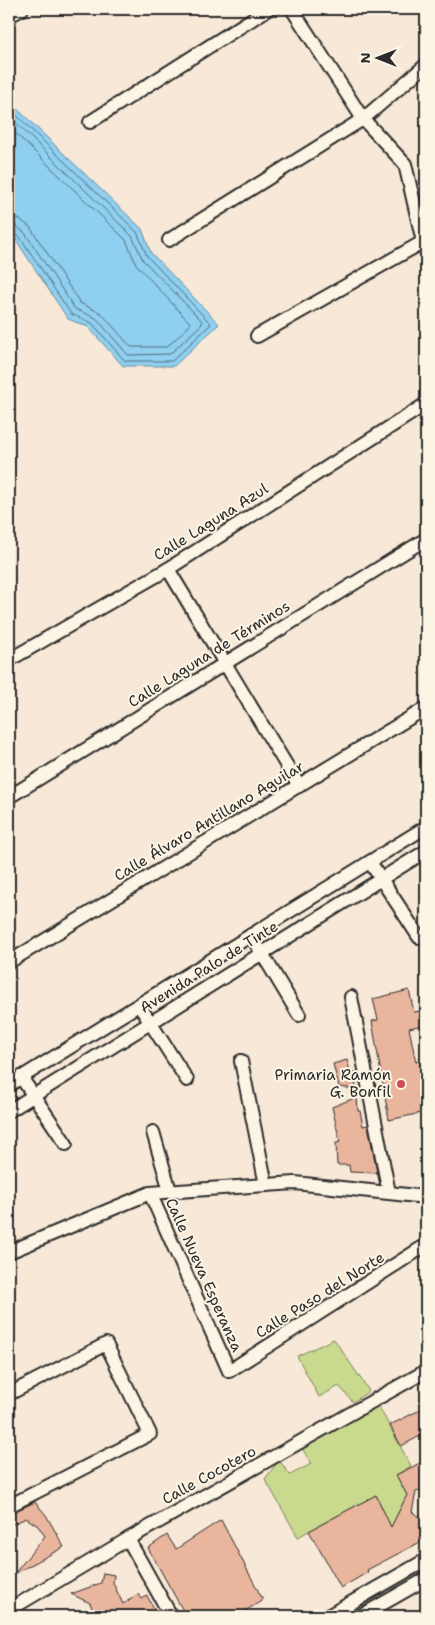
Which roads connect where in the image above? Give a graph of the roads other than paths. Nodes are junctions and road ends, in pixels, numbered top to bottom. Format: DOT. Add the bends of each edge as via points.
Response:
graph roads {
  1 [pos="22,9"];
  2 [pos="268,9"];
  3 [pos="292,9"];
  4 [pos="9,16"];
  5 [pos="426,65"];
  6 [pos="363,119"];
  7 [pos="90,122"];
  8 [pos="168,240"];
  9 [pos="424,244"];
  10 [pos="257,336"];
  11 [pos="426,404"];
  12 [pos="426,540"];
  13 [pos="168,569"];
  14 [pos="9,660"];
  15 [pos="224,663"];
  16 [pos="426,708"];
  17 [pos="299,786"];
  18 [pos="9,797"];
  19 [pos="426,827"];
  20 [pos="426,850"];
  21 [pos="370,862"];
  22 [pos="382,878"];
  23 [pos="251,935"];
  24 [pos="419,937"];
  25 [pos="263,953"];
  26 [pos="9,962"];
  27 [pos="351,997"];
  28 [pos="139,1005"];
  29 [pos="300,1015"];
  30 [pos="150,1023"];
  31 [pos="241,1061"];
  32 [pos="21,1077"];
  33 [pos="187,1080"];
  34 [pos="9,1085"];
  35 [pos="34,1095"];
  36 [pos="9,1110"];
  37 [pos="153,1132"];
  38 [pos="66,1144"];
  39 [pos="266,1185"];
  40 [pos="170,1191"];
  41 [pos="150,1192"];
  42 [pos="389,1193"];
  43 [pos="426,1197"];
  44 [pos="426,1245"];
  45 [pos="9,1252"];
  46 [pos="229,1371"];
  47 [pos="426,1371"];
  48 [pos="9,1394"];
  49 [pos="9,1506"];
  50 [pos="128,1539"];
  51 [pos="426,1560"];
  52 [pos="426,1579"];
  53 [pos="9,1610"];
  54 [pos="171,1616"];
  55 [pos="328,1616"];
  56 [pos="361,1616"];
  1 -- 4 [label="street"];
  2 -- 7 [label="street"];
  3 -- 6 [label="street"];
  5 -- 6 [label="street"];
  6 -- 8 [label="street"];
  6 -- 9 [label="street" via="405,164"];
  9 -- 10 [label="street"];
  11 -- 13 [label="street, Calle Laguna Azul"];
  12 -- 15 [label="street, Calle Laguna de Términos"];
  13 -- 14 [label="street, Calle Laguna Azul"];
  13 -- 15 [label="street"];
  15 -- 17 [label="street"];
  15 -- 18 [label="street, Calle Laguna de Términos"];
  16 -- 17 [label="street, Calle Álvaro Antillano Aguilar"];
  17 -- 26 [label="street, Calle Álvaro Antillano Aguilar"];
  19 -- 21 [label="street, Avenida Palo de Tinte"];
  20 -- 22 [label="street, Avenida Palo de Tinte"];
  21 -- 22 [label="street"];
  21 -- 23 [label="street, Avenida Palo de Tinte"];
  22 -- 24 [label="street"];
  22 -- 25 [label="street, Avenida Palo de Tinte"];
  23 -- 25 [label="street"];
  23 -- 28 [label="street, Avenida Palo de Tinte"];
  25 -- 29 [label="street"];
  25 -- 30 [label="street, Avenida Palo de Tinte"];
  27 -- 42 [label="street"];
  28 -- 30 [label="street"];
  28 -- 32 [label="street, Avenida Palo de Tinte"];
  30 -- 33 [label="street"];
  30 -- 35 [label="street, Avenida Palo de Tinte"];
  31 -- 39 [label="street"];
  32 -- 34 [label="street, Avenida Palo de Tinte"];
  32 -- 35 [label="street"];
  35 -- 36 [label="street, Avenida Palo de Tinte"];
  35 -- 38 [label="street"];
  37 -- 40 [label="street"];
  39 -- 40 [label="street"];
  39 -- 42 [label="street" via="294,1183"];
  40 -- 41 [label="street"];
  41 -- 45 [label="street"];
  41 -- 46 [label="street, Calle Nueva Esperanza"];
  42 -- 43 [label="street"];
  44 -- 46 [label="street, Calle Paso del Norte"];
  47 -- 50 [label="street, Calle Cocotero"];
  48 -- 49 [label="street" via="106,1344 150,1434"];
  50 -- 53 [label="street, Calle Cocotero"];
  50 -- 54 [label="street"];
  51 -- 55 [label="street"];
  52 -- 56 [label="street"];
}
